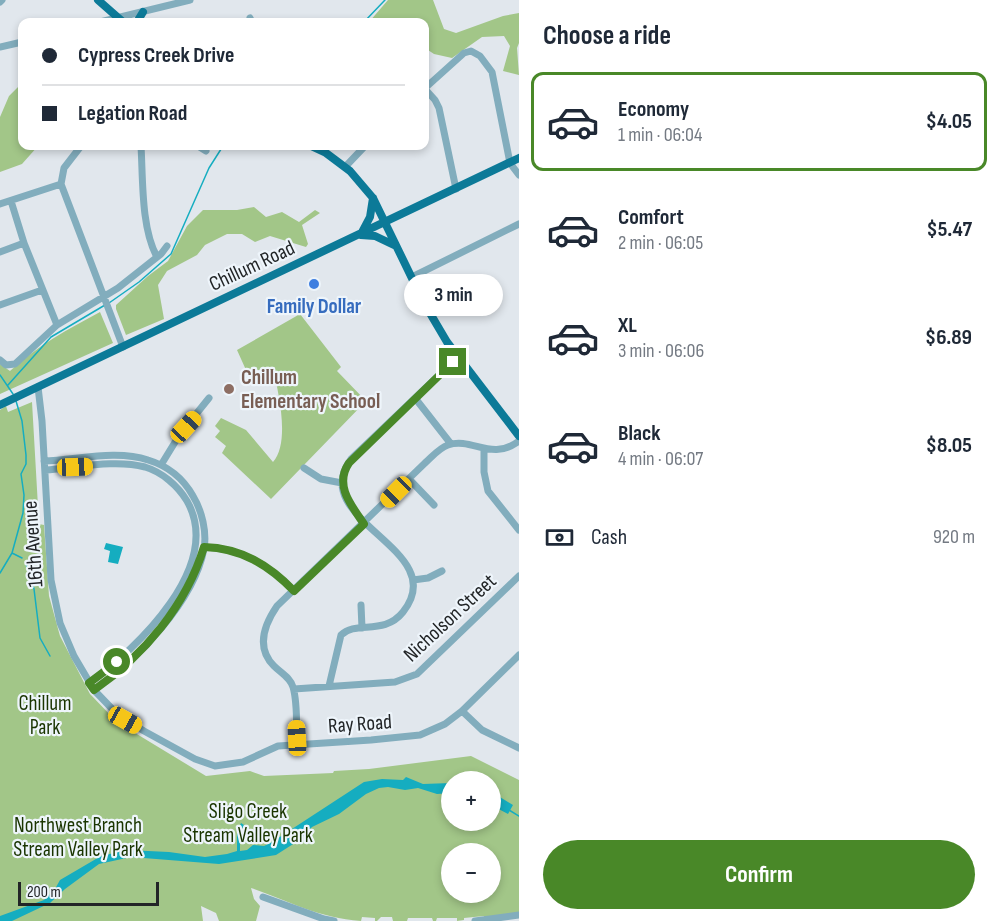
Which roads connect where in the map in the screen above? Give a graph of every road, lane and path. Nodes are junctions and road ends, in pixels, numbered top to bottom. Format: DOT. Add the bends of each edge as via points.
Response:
graph roads {
  1 [pos="98,0"];
  2 [pos="190,0"];
  3 [pos="143,12"];
  4 [pos="118,18"];
  5 [pos="126,18"];
  6 [pos="139,18"];
  7 [pos="18,43"];
  8 [pos="0,47"];
  9 [pos="429,85"];
  10 [pos="429,93"];
  11 [pos="78,150"];
  12 [pos="141,150"];
  13 [pos="320,150"];
  14 [pos="361,150"];
  15 [pos="519,158"];
  16 [pos="510,163"];
  17 [pos="345,168"];
  18 [pos="519,175"];
  19 [pos="61,184"];
  20 [pos="456,189"];
  21 [pos="373,198"];
  22 [pos="11,201"];
  23 [pos="0,204"];
  24 [pos="386,222"];
  25 [pos="519,224"];
  26 [pos="360,235"];
  27 [pos="24,243"];
  28 [pos="166,246"];
  29 [pos="396,246"];
  30 [pos="0,252"];
  31 [pos="157,258"];
  32 [pos="412,277"];
  33 [pos="42,290"];
  34 [pos="106,303"];
  35 [pos="0,305"];
  36 [pos="57,325"];
  37 [pos="123,347"];
  38 [pos="458,357"];
  39 [pos="0,360"];
  40 [pos="38,387"];
  41 [pos="209,398"];
  42 [pos="415,398"];
  43 [pos="0,405"];
  44 [pos="519,439"];
  45 [pos="451,444"];
  46 [pos="484,449"];
  47 [pos="44,461"];
  48 [pos="161,465"];
  49 [pos="304,468"];
  50 [pos="45,470"];
  51 [pos="410,479"];
  52 [pos="342,483"];
  53 [pos="434,505"];
  54 [pos="364,524"];
  55 [pos="519,530"];
  56 [pos="204,547"];
  57 [pos="442,570"];
  58 [pos="519,576"];
  59 [pos="413,580"];
  60 [pos="294,591"];
  61 [pos="361,605"];
  62 [pos="362,628"];
  63 [pos="519,655"];
  64 [pos="92,686"];
  65 [pos="329,686"];
  66 [pos="294,689"];
  67 [pos="462,711"];
  68 [pos="297,744"];
  69 [pos="519,748"];
  70 [pos="263,897"];
  71 [pos="519,915"];
  72 [pos="323,920"];
  73 [pos="334,921"];
  74 [pos="475,921"];
  1 -- 4 [label="main road"];
  2 -- 3 [label="street"];
  3 -- 5 [label="street"];
  3 -- 6 [label="main road"];
  7 -- 8 [label="street"];
  9 -- 16 [label="street" via="464,53 471,51 480,56 491,69"];
  10 -- 20 [label="street" via="439,108"];
  11 -- 19 [label="street" via="64,168"];
  12 -- 31 [label="street" via="147,229"];
  13 -- 17 [label="main road"];
  14 -- 17 [label="street"];
  15 -- 16 [label="main road, Chillum Road"];
  16 -- 18 [label="street"];
  16 -- 20 [label="main road, Chillum Road"];
  17 -- 21 [label="main road"];
  19 -- 22 [label="street"];
  19 -- 34 [label="street"];
  20 -- 24 [label="main road, Chillum Road"];
  21 -- 24 [label="main road"];
  21 -- 26 [label="main road" via="370,217"];
  22 -- 23 [label="street"];
  22 -- 27 [label="street"];
  24 -- 26 [label="main road, Chillum Road"];
  24 -- 29 [label="main road"];
  25 -- 32 [label="street"];
  26 -- 29 [label="main road" via="377,237"];
  26 -- 37 [label="main road, Chillum Road"];
  27 -- 30 [label="street"];
  27 -- 33 [label="street"];
  28 -- 31 [label="street"];
  29 -- 32 [label="main road"];
  31 -- 34 [label="street"];
  32 -- 38 [label="main road"];
  33 -- 35 [label="street"];
  33 -- 36 [label="street"];
  34 -- 36 [label="street"];
  34 -- 37 [label="street"];
  36 -- 39 [label="street" via="20,361 9,365"];
  37 -- 40 [label="main road, Chillum Road"];
  38 -- 42 [label="street"];
  38 -- 44 [label="main road"];
  40 -- 43 [label="main road, Chillum Road"];
  40 -- 47 [label="street, 16th Avenue"];
  41 -- 48 [label="street"];
  42 -- 45 [label="street"];
  42 -- 52 [label="street" via="351,459"];
  44 -- 46 [label="street" via="505,448"];
  45 -- 46 [label="street"];
  45 -- 51 [label="street" via="438,451"];
  46 -- 55 [label="street" via="488,492"];
  47 -- 48 [label="street" via="129,456"];
  47 -- 50 [label="street, 16th Avenue"];
  48 -- 56 [label="street" via="181,479 195,500 202,518"];
  49 -- 52 [label="street" via="321,479"];
  50 -- 64 [label="street, 16th Avenue" via="54,601 69,646"];
  50 -- 64 [label="street" via="130,464 150,469 177,488 188,503 196,528 194,555 168,606"];
  51 -- 53 [label="street"];
  51 -- 54 [label="street"];
  52 -- 54 [label="street" via="349,503"];
  54 -- 59 [label="street" via="401,556"];
  54 -- 60 [label="street"];
  56 -- 60 [label="street" via="225,549 255,560"];
  56 -- 64 [label="street" via="196,573 166,621 134,658"];
  57 -- 59 [label="street"];
  58 -- 65 [label="street, Nicholson Street" via="417,674 395,682"];
  59 -- 62 [label="street" via="411,597 400,616 383,626"];
  60 -- 66 [label="street" via="271,615 263,639 270,661"];
  61 -- 62 [label="street"];
  62 -- 65 [label="street" via="341,634"];
  63 -- 67 [label="street, Ray Road"];
  64 -- 68 [label="street, Ray Road" via="125,720 209,765 235,764 273,747"];
  65 -- 66 [label="street, Nicholson Street"];
  66 -- 68 [label="street"];
  67 -- 68 [label="street, Ray Road" via="436,729 408,737"];
  67 -- 69 [label="street" via="482,730"];
  70 -- 72 [label="street"];
  71 -- 74 [label="street"];
  72 -- 73 [label="street"];
}
